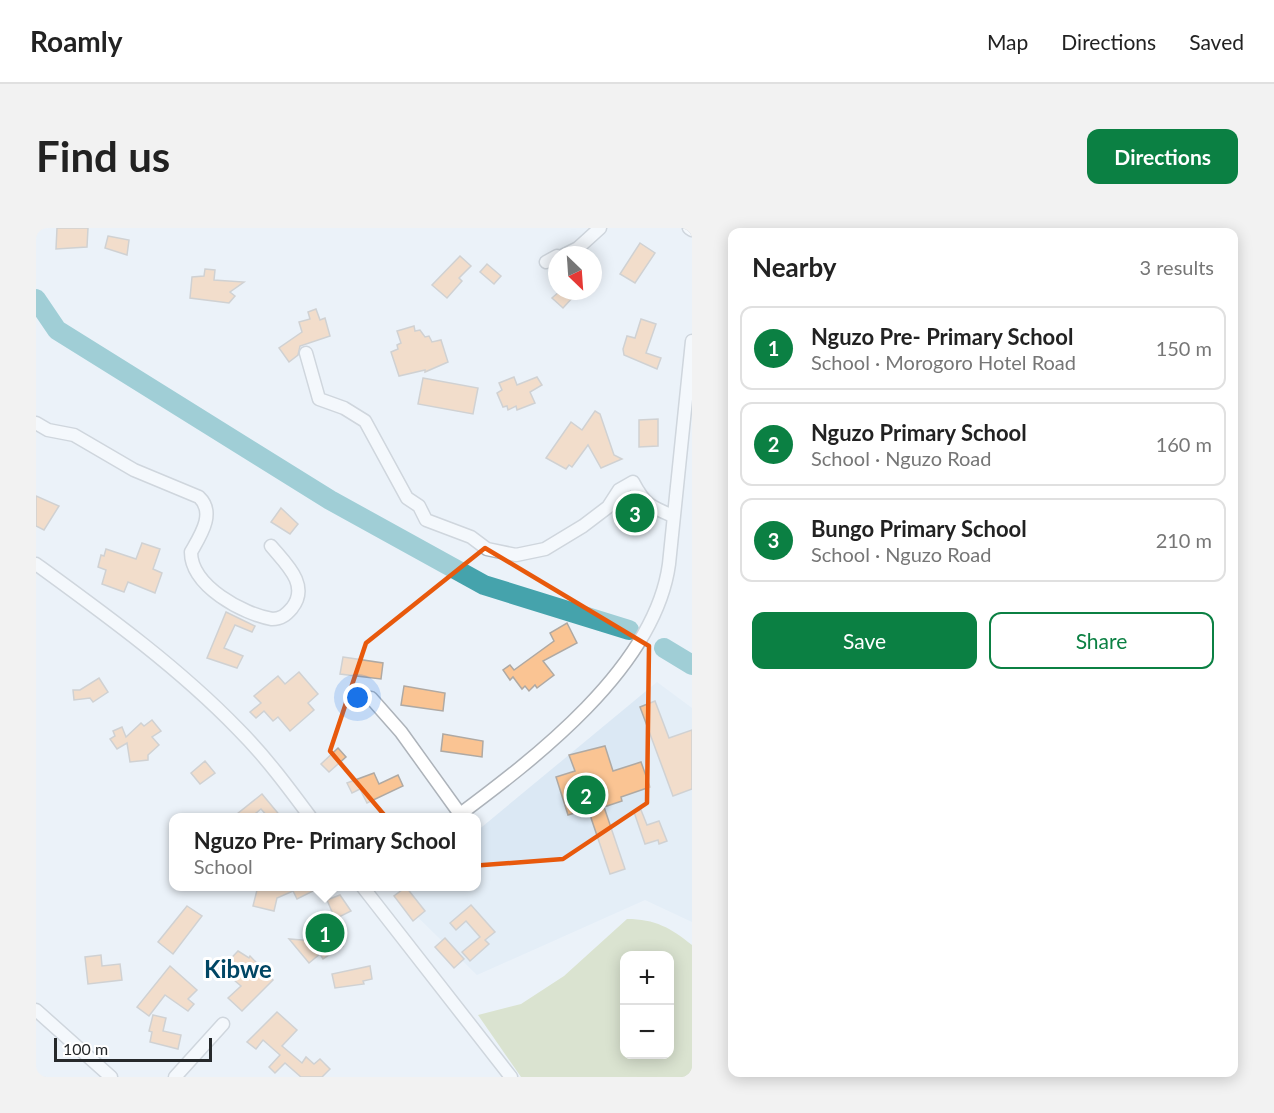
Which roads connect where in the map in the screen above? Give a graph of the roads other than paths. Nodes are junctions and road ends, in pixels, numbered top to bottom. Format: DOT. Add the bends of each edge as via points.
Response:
graph roads {
  1 [pos="600,228"];
  2 [pos="580,246"];
  3 [pos="692,341"];
  4 [pos="306,352"];
  5 [pos="36,423"];
  6 [pos="673,516"];
  7 [pos="271,546"];
  8 [pos="36,564"];
  9 [pos="371,698"];
  10 [pos="307,813"];
  11 [pos="456,813"];
  12 [pos="462,813"];
  13 [pos="366,891"];
  14 [pos="36,1010"];
  15 [pos="224,1024"];
  16 [pos="111,1077"];
  17 [pos="175,1077"];
  18 [pos="511,1077"];
  1 -- 2 [label="street"];
  3 -- 6 [label="street"];
  4 -- 6 [label="street" via="319,399 365,421 407,498 419,506 426,520 471,537 487,549 516,555 545,549 600,513 619,490 633,482 650,507"];
  5 -- 7 [label="street" via="48,430 74,435 134,470 199,497 207,510 191,552 198,571 225,601 272,619 288,613 299,590 296,579"];
  6 -- 12 [label="street" via="667,577 636,646 580,716"];
  8 -- 10 [label="street" via="98,609 208,700 259,751"];
  9 -- 11 [label="street" via="401,732"];
  13 -- 18 [label="street"];
  14 -- 16 [label="street"];
  15 -- 17 [label="street"];
}
